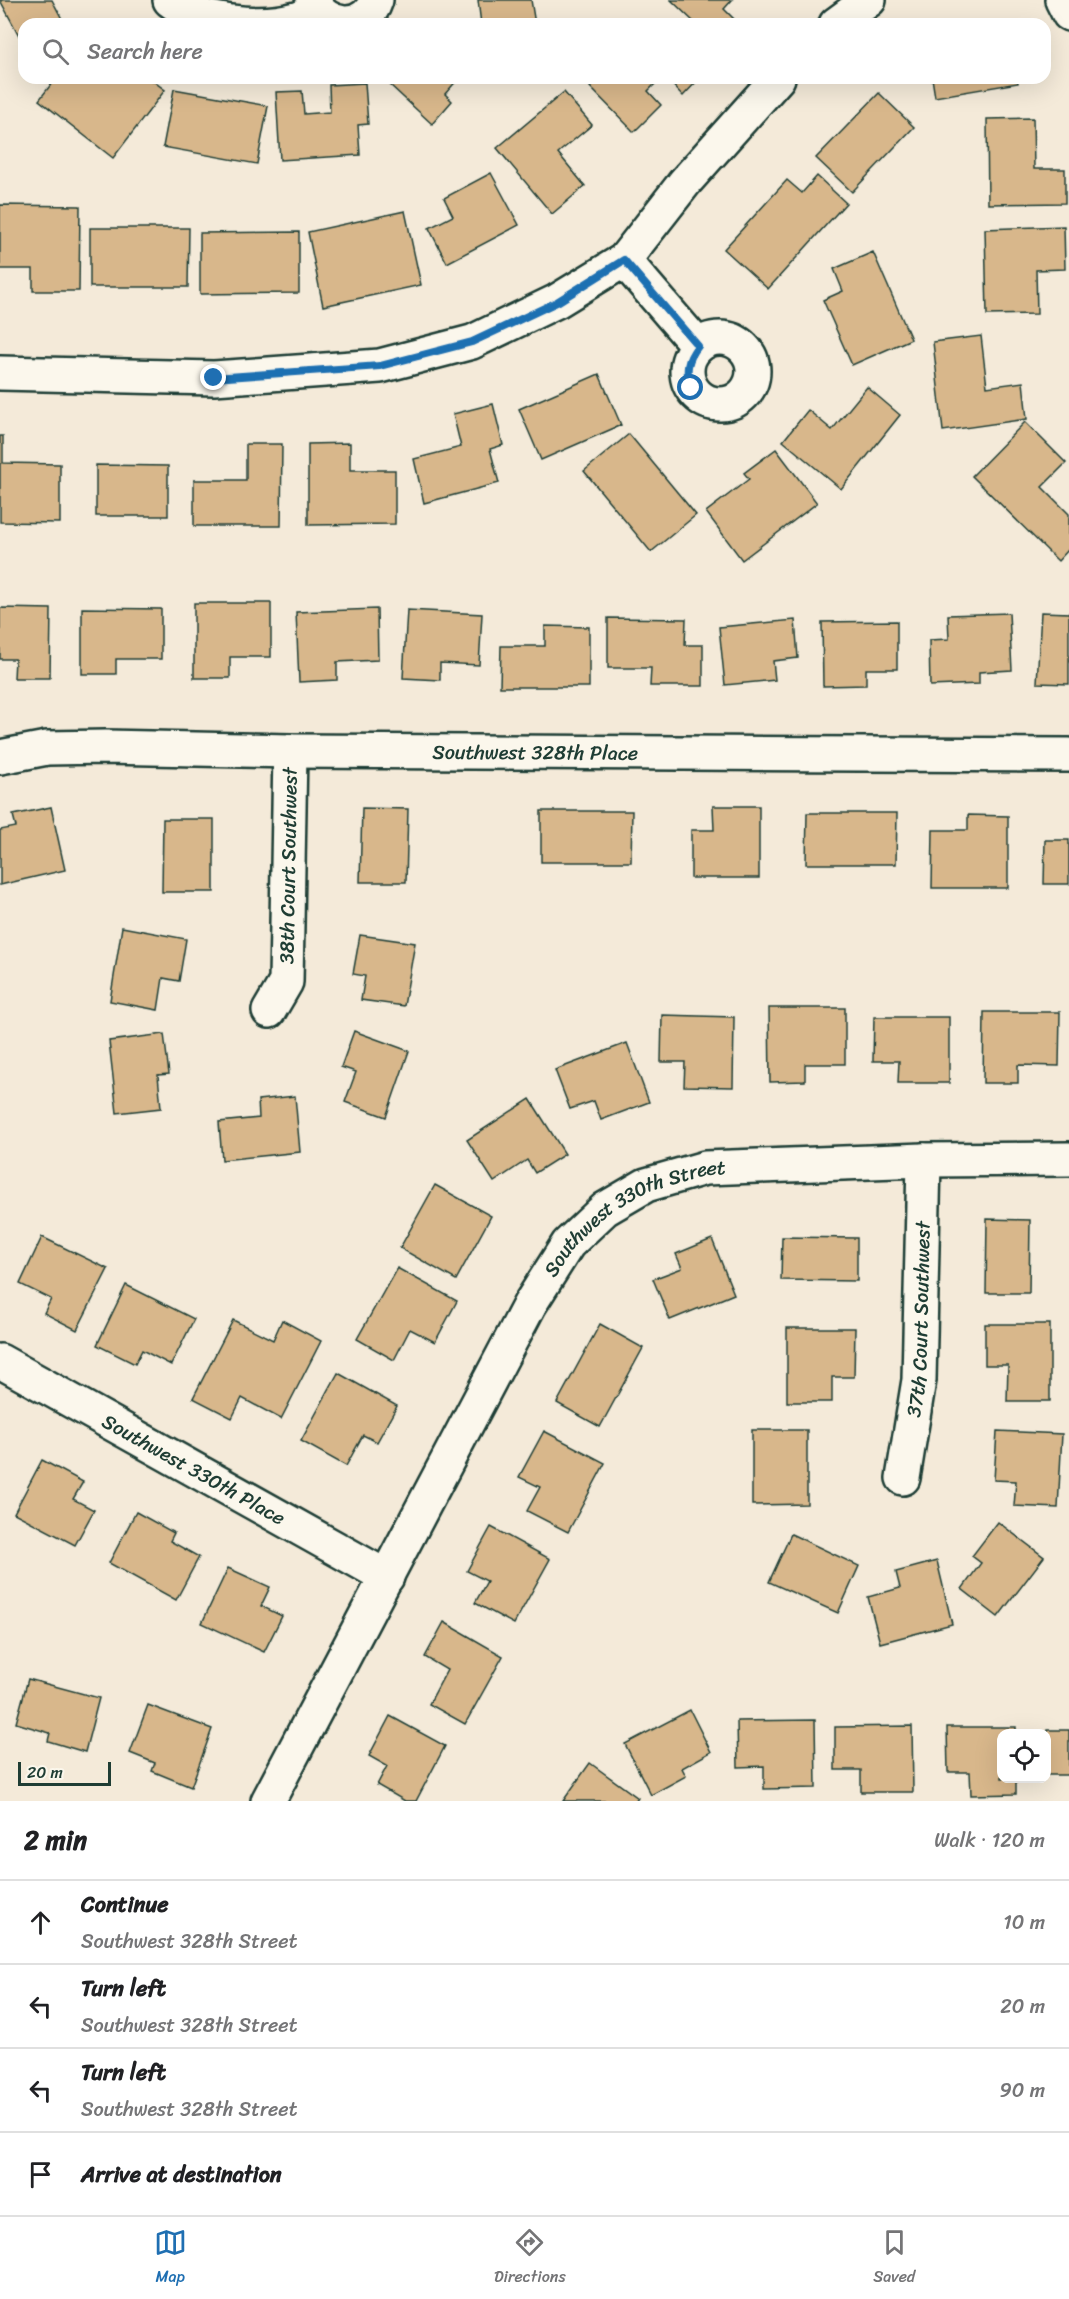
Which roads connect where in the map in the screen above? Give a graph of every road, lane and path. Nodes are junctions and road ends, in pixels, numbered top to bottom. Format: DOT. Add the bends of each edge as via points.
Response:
graph roads {
  1 [pos="170,0"];
  2 [pos="376,0"];
  3 [pos="869,0"];
  4 [pos="1062,0"];
  5 [pos="314,4"];
  6 [pos="1069,14"];
  7 [pos="216,18"];
  8 [pos="299,18"];
  9 [pos="327,18"];
  10 [pos="362,18"];
  11 [pos="844,18"];
  12 [pos="773,84"];
  13 [pos="624,260"];
  14 [pos="698,346"];
  15 [pos="0,373"];
  16 [pos="290,751"];
  17 [pos="1069,755"];
  18 [pos="0,756"];
  19 [pos="269,1011"];
  20 [pos="1069,1159"];
  21 [pos="924,1160"];
  22 [pos="0,1361"];
  23 [pos="903,1478"];
  24 [pos="387,1577"];
  25 [pos="268,1801"];
  1 -- 7 [label="street" via="178,7"];
  2 -- 10 [label="street"];
  3 -- 11 [label="street"];
  4 -- 6 [label="street"];
  5 -- 8 [label="street"];
  5 -- 9 [label="street"];
  12 -- 13 [label="street" via="685,183"];
  13 -- 14 [label="street"];
  13 -- 15 [label="street" via="557,302 472,342 380,366 214,378"];
  16 -- 17 [label="street, Southwest 328th Place"];
  16 -- 18 [label="street, Southwest 328th Place" via="47,748"];
  16 -- 19 [label="street, 38th Court Southwest" via="286,982"];
  20 -- 21 [label="street, Southwest 330th Street"];
  21 -- 23 [label="street, 37th Court Southwest" via="919,1380"];
  21 -- 24 [label="street, Southwest 330th Street" via="705,1168 646,1185 605,1209 568,1244 530,1304"];
  22 -- 24 [label="street, Southwest 330th Place"];
  24 -- 25 [label="street, Southwest 330th Street"];
}
